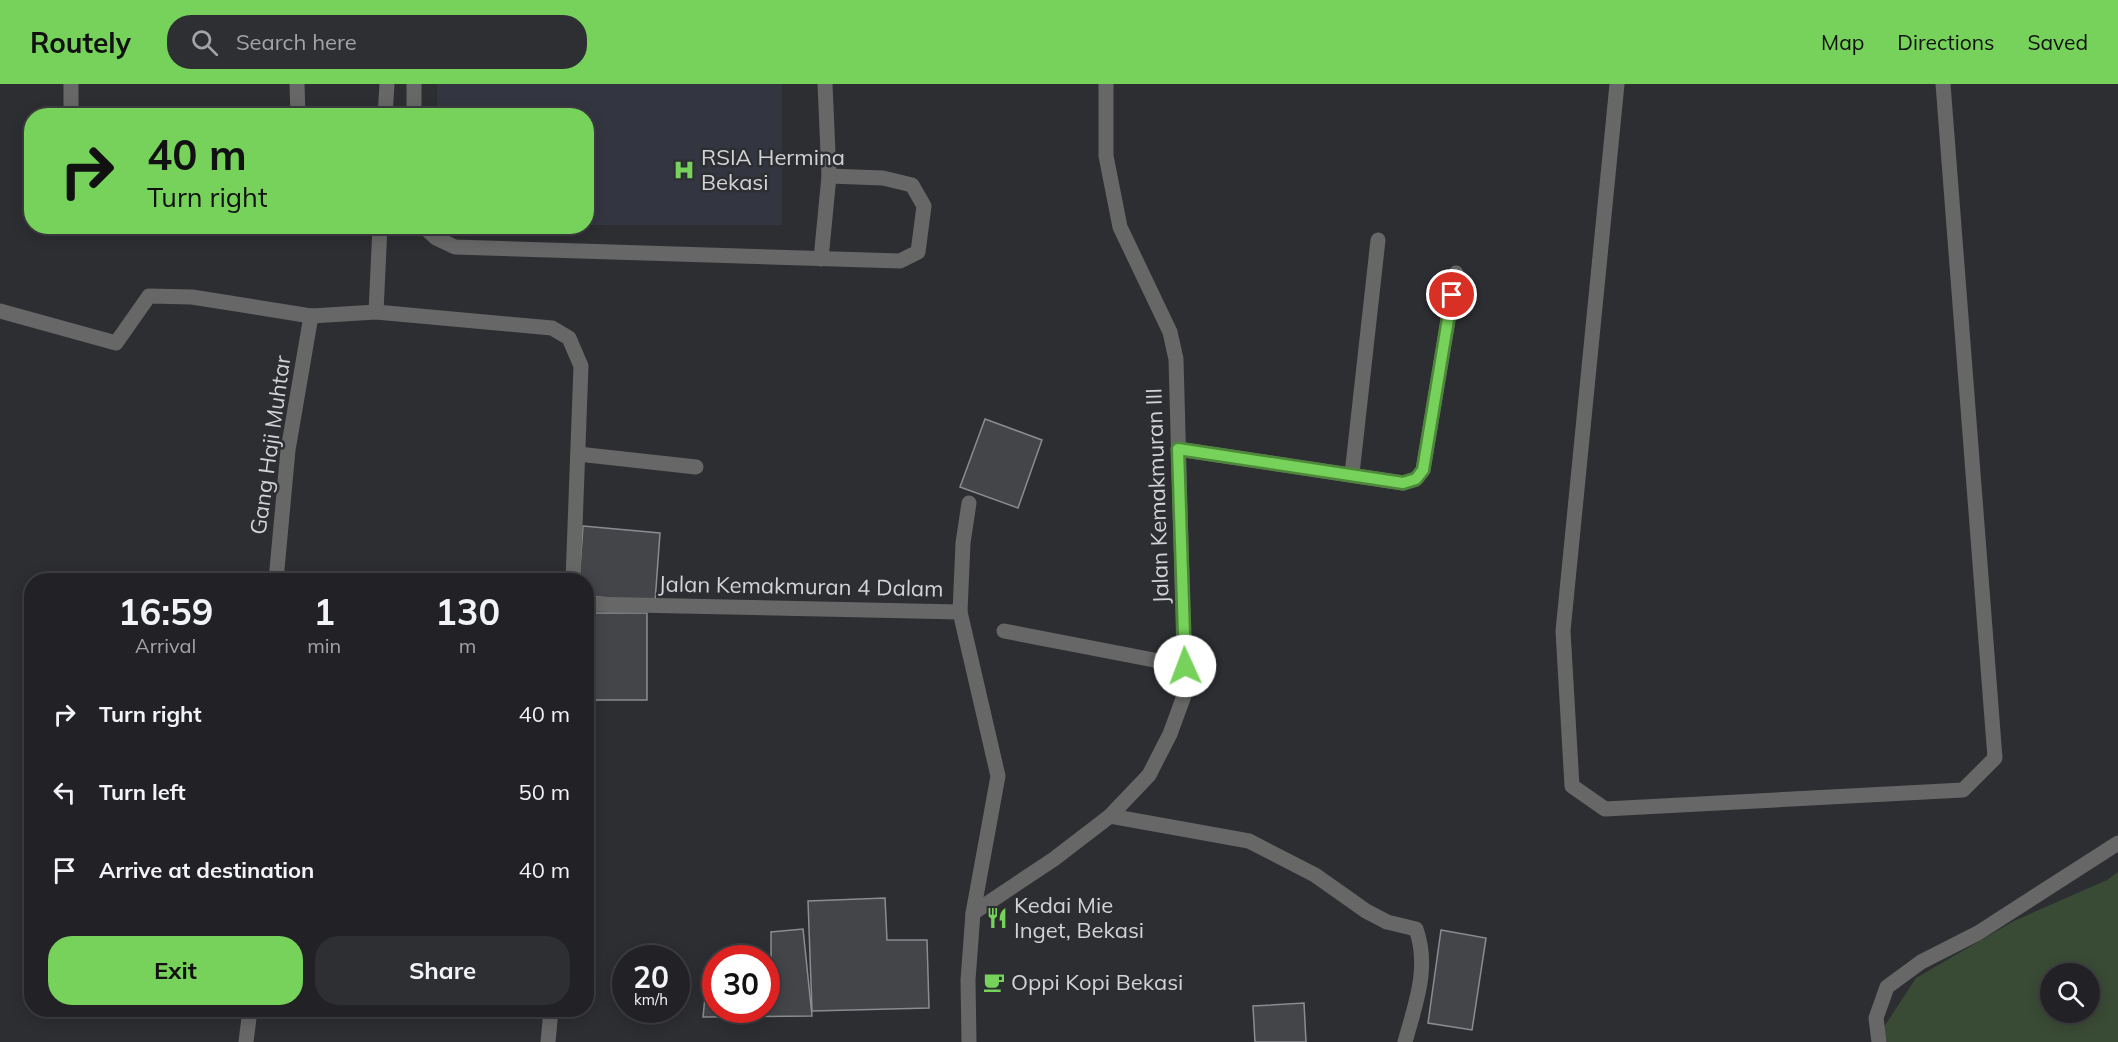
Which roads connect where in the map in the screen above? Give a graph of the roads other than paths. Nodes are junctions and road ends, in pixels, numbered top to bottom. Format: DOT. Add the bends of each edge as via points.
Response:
graph roads {
  1 [pos="71,84"];
  2 [pos="297,84"];
  3 [pos="387,84"];
  4 [pos="414,84"];
  5 [pos="825,84"];
  6 [pos="1106,84"];
  7 [pos="1617,84"];
  8 [pos="1943,84"];
  9 [pos="71,108"];
  10 [pos="298,108"];
  11 [pos="386,108"];
  12 [pos="414,108"];
  13 [pos="829,176"];
  14 [pos="380,234"];
  15 [pos="432,234"];
  16 [pos="1378,240"];
  17 [pos="821,259"];
  18 [pos="1456,273"];
  19 [pos="0,311"];
  20 [pos="376,312"];
  21 [pos="311,316"];
  22 [pos="1178,449"];
  23 [pos="578,454"];
  24 [pos="696,467"];
  25 [pos="1353,474"];
  26 [pos="969,503"];
  27 [pos="280,573"];
  28 [pos="573,573"];
  29 [pos="594,604"];
  30 [pos="960,612"];
  31 [pos="1004,631"];
  32 [pos="1185,666"];
  33 [pos="1110,816"];
  34 [pos="2118,843"];
  35 [pos="974,913"];
  36 [pos="249,1017"];
  37 [pos="550,1017"];
  38 [pos="246,1042"];
  39 [pos="548,1042"];
  40 [pos="969,1042"];
  41 [pos="1405,1042"];
  42 [pos="1879,1042"];
  1 -- 9 [label="street"];
  2 -- 10 [label="street"];
  3 -- 11 [label="street"];
  4 -- 12 [label="street"];
  5 -- 13 [label="street"];
  6 -- 22 [label="street, Jalan Kemakmuran III" via="1106,156 1120,227 1170,332 1176,358"];
  7 -- 8 [label="street" via="1563,632 1572,786 1605,809 1963,790 1995,758"];
  13 -- 17 [label="street"];
  13 -- 17 [label="street" via="883,178 912,185 924,206 918,252 900,261"];
  14 -- 20 [label="street"];
  15 -- 17 [label="street" via="455,247"];
  16 -- 25 [label="street"];
  18 -- 25 [label="street" via="1423,470 1416,479 1403,483"];
  19 -- 21 [label="street" via="116,343 148,296 192,297"];
  20 -- 21 [label="street"];
  20 -- 23 [label="street" via="552,328 569,338 581,366"];
  21 -- 27 [label="street, Gang Haji Muhtar" via="288,450"];
  22 -- 25 [label="street"];
  22 -- 32 [label="street, Jalan Kemakmuran III"];
  23 -- 24 [label="street"];
  23 -- 28 [label="street"];
  26 -- 30 [label="street"];
  29 -- 30 [label="street, Jalan Kemakmuran 4 Dalam"];
  30 -- 35 [label="street, Jalan Kemakmuran 4 Dalam" via="998,776"];
  31 -- 32 [label="street"];
  32 -- 33 [label="street, Jalan Kemakmuran III" via="1185,693 1170,734 1149,775"];
  33 -- 35 [label="street, Jalan Kemakmuran III"];
  33 -- 41 [label="street" via="1249,841 1315,875 1366,911 1387,922 1416,929 1422,959 1419,998"];
  34 -- 42 [label="street" via="1978,933 1921,962 1887,987 1876,1018"];
  35 -- 40 [label="street" via="968,980"];
  36 -- 38 [label="street"];
  37 -- 39 [label="street"];
}
